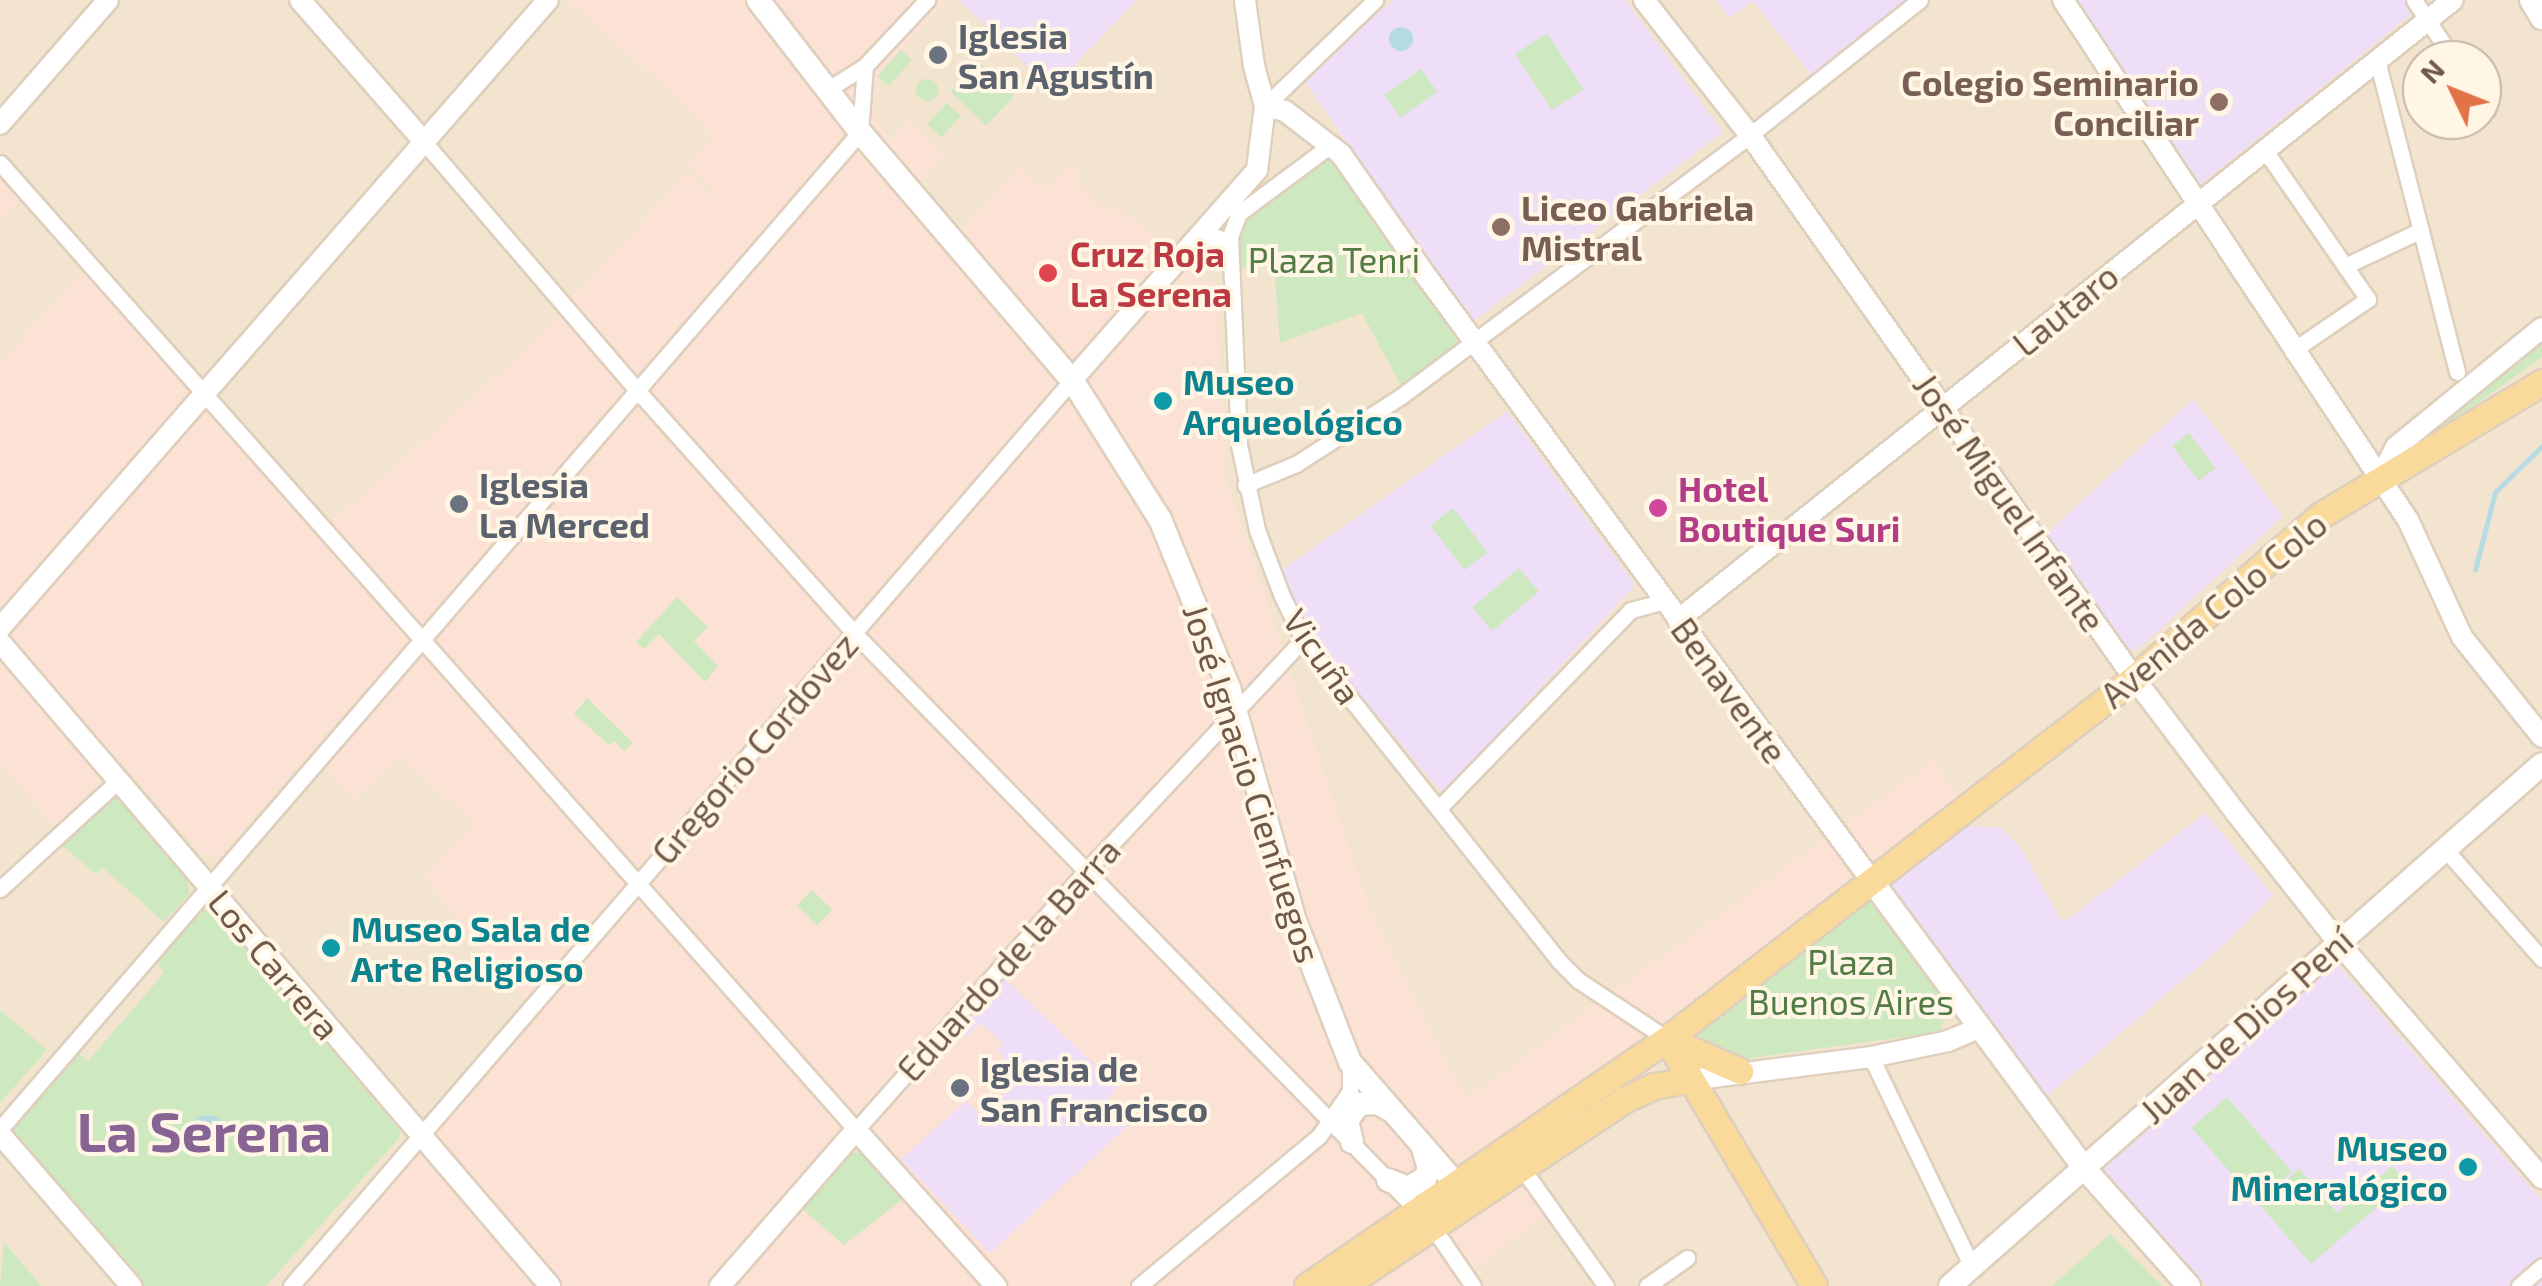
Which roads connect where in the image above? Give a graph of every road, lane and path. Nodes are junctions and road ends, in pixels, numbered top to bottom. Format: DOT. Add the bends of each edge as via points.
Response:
graph roads {
  1 [pos="108,0"];
  2 [pos="300,0"];
  3 [pos="548,0"];
  4 [pos="758,0"];
  5 [pos="927,0"];
  6 [pos="1245,0"];
  7 [pos="1376,0"];
  8 [pos="1644,0"];
  9 [pos="1920,0"];
  10 [pos="2062,0"];
  11 [pos="2414,0"];
  12 [pos="2453,0"];
  13 [pos="2530,0"];
  14 [pos="2542,18"];
  15 [pos="2428,20"];
  16 [pos="2441,40"];
  17 [pos="2377,60"];
  18 [pos="865,66"];
  19 [pos="827,90"];
  20 [pos="1265,106"];
  21 [pos="0,124"];
  22 [pos="860,132"];
  23 [pos="1750,135"];
  24 [pos="425,143"];
  25 [pos="1332,144"];
  26 [pos="2264,149"];
  27 [pos="0,163"];
  28 [pos="2196,203"];
  29 [pos="2421,230"];
  30 [pos="1197,240"];
  31 [pos="1228,255"];
  32 [pos="2345,266"];
  33 [pos="2542,328"];
  34 [pos="1476,342"];
  35 [pos="2292,351"];
  36 [pos="2457,372"];
  37 [pos="1072,380"];
  38 [pos="2542,382"];
  39 [pos="636,389"];
  40 [pos="207,395"];
  41 [pos="1945,410"];
  42 [pos="2379,480"];
  43 [pos="1245,485"];
  44 [pos="1665,602"];
  45 [pos="1678,620"];
  46 [pos="0,628"];
  47 [pos="854,633"];
  48 [pos="420,639"];
  49 [pos="1303,639"];
  50 [pos="0,642"];
  51 [pos="2134,678"];
  52 [pos="1237,710"];
  53 [pos="2542,737"];
  54 [pos="2542,764"];
  55 [pos="119,780"];
  56 [pos="1439,808"];
  57 [pos="2444,848"];
  58 [pos="1088,869"];
  59 [pos="1871,880"];
  60 [pos="638,882"];
  61 [pos="209,885"];
  62 [pos="0,889"];
  63 [pos="2338,942"];
  64 [pos="2542,959"];
  65 [pos="1978,1028"];
  66 [pos="1667,1039"];
  67 [pos="1872,1056"];
  68 [pos="1350,1062"];
  69 [pos="1740,1072"];
  70 [pos="1688,1080"];
  71 [pos="1388,1109"];
  72 [pos="1333,1121"];
  73 [pos="856,1130"];
  74 [pos="0,1131"];
  75 [pos="420,1137"];
  76 [pos="1352,1142"];
  77 [pos="1423,1148"];
  78 [pos="1522,1168"];
  79 [pos="2084,1169"];
  80 [pos="2542,1178"];
  81 [pos="1388,1180"];
  82 [pos="1457,1184"];
  83 [pos="1433,1218"];
  84 [pos="1687,1258"];
  85 [pos="1972,1266"];
  86 [pos="2542,1266"];
  87 [pos="131,1286"];
  88 [pos="291,1286"];
  89 [pos="550,1286"];
  90 [pos="720,1286"];
  91 [pos="996,1286"];
  92 [pos="1140,1286"];
  93 [pos="1307,1286"];
  94 [pos="1343,1286"];
  95 [pos="1474,1286"];
  96 [pos="1606,1286"];
  97 [pos="1647,1286"];
  98 [pos="1814,1286"];
  99 [pos="1950,1286"];
  100 [pos="2189,1286"];
  101 [pos="2519,1286"];
  1 -- 21 [label="street"];
  2 -- 24 [label="street"];
  3 -- 24 [label="street"];
  4 -- 19 [label="main road, José Ignacio Cienfuegos"];
  5 -- 18 [label="street"];
  6 -- 20 [label="street"];
  7 -- 20 [label="street"];
  8 -- 23 [label="street, José Miguel Infante"];
  9 -- 23 [label="street"];
  10 -- 28 [label="street"];
  11 -- 15 [label="street"];
  12 -- 15 [label="street, Lautaro"];
  13 -- 14 [label="main road"];
  15 -- 16 [label="street"];
  15 -- 17 [label="street, Lautaro"];
  17 -- 26 [label="street, Lautaro"];
  17 -- 29 [label="street"];
  18 -- 19 [label="street"];
  18 -- 22 [label="street"];
  19 -- 22 [label="main road, José Ignacio Cienfuegos"];
  20 -- 25 [label="street, Benavente" via="1285,111"];
  20 -- 30 [label="street, Gregorio Cordovez" via="1257,170"];
  22 -- 37 [label="main road, José Ignacio Cienfuegos"];
  22 -- 39 [label="street"];
  23 -- 34 [label="street"];
  23 -- 41 [label="street, José Miguel Infante"];
  24 -- 39 [label="street"];
  24 -- 40 [label="street"];
  25 -- 31 [label="street, Vicuña" via="1239,213"];
  25 -- 34 [label="street, Benavente"];
  26 -- 28 [label="street, Lautaro"];
  26 -- 32 [label="street"];
  27 -- 40 [label="street"];
  28 -- 35 [label="street"];
  28 -- 41 [label="street, Lautaro"];
  29 -- 32 [label="street"];
  29 -- 36 [label="street"];
  30 -- 31 [label="street" via="1219,241"];
  30 -- 37 [label="street, Gregorio Cordovez"];
  31 -- 43 [label="street, Vicuña"];
  32 -- 35 [label="street" via="2368,300"];
  33 -- 42 [label="street, Avenida Colo Colo" via="2396,447"];
  34 -- 43 [label="street" via="1296,464"];
  34 -- 44 [label="street, Benavente"];
  35 -- 42 [label="street"];
  37 -- 47 [label="street, Gregorio Cordovez"];
  37 -- 52 [label="main road, José Ignacio Cienfuegos" via="1169,536"];
  38 -- 42 [label="main road"];
  39 -- 47 [label="street"];
  39 -- 48 [label="street"];
  40 -- 46 [label="street"];
  40 -- 48 [label="street"];
  41 -- 45 [label="street, Lautaro"];
  41 -- 51 [label="street, José Miguel Infante"];
  42 -- 51 [label="main road, Avenida Colo Colo" via="2321,515"];
  42 -- 53 [label="street" via="2413,530 2462,637"];
  43 -- 49 [label="street, Vicuña"];
  44 -- 45 [label="street, Benavente"];
  44 -- 56 [label="street" via="1631,610"];
  45 -- 59 [label="street, Benavente"];
  47 -- 58 [label="street"];
  47 -- 60 [label="street, Gregorio Cordovez"];
  48 -- 60 [label="street"];
  48 -- 61 [label="street"];
  49 -- 52 [label="street, Eduardo de la Barra"];
  49 -- 56 [label="street, Vicuña"];
  50 -- 55 [label="street, Los Carrera"];
  51 -- 59 [label="main road, Avenida Colo Colo"];
  51 -- 63 [label="street, José Miguel Infante"];
  52 -- 58 [label="street, Eduardo de la Barra"];
  52 -- 68 [label="main road, José Ignacio Cienfuegos" via="1295,922"];
  54 -- 57 [label="main road, Juan de Dios Pení"];
  55 -- 61 [label="street, Los Carrera"];
  55 -- 62 [label="street"];
  56 -- 66 [label="street, Vicuña" via="1569,972"];
  57 -- 63 [label="main road, Juan de Dios Pení"];
  57 -- 64 [label="street"];
  58 -- 72 [label="street"];
  58 -- 73 [label="street, Eduardo de la Barra"];
  59 -- 65 [label="main road, Benavente"];
  59 -- 66 [label="main road, Avenida Colo Colo"];
  60 -- 73 [label="street"];
  60 -- 75 [label="street, Gregorio Cordovez"];
  61 -- 74 [label="street"];
  61 -- 75 [label="street, Los Carrera"];
  63 -- 79 [label="main road, Juan de Dios Pení"];
  63 -- 80 [label="street, José Miguel Infante"];
  65 -- 67 [label="street" via="1934,1045"];
  65 -- 79 [label="main road, Benavente"];
  66 -- 69 [label="main road"];
  66 -- 70 [label="main road"];
  66 -- 82 [label="main road, Avenida Colo Colo"];
  67 -- 69 [label="street"];
  67 -- 85 [label="street"];
  68 -- 71 [label="main road, José Ignacio Cienfuegos"];
  68 -- 72 [label="street" via="1350,1092"];
  69 -- 70 [label="street"];
  70 -- 78 [label="main road" via="1639,1092"];
  70 -- 98 [label="main road"];
  71 -- 76 [label="main road" via="1359,1104 1347,1120"];
  71 -- 77 [label="main road, José Ignacio Cienfuegos"];
  72 -- 76 [label="street"];
  72 -- 92 [label="street"];
  73 -- 90 [label="street, Eduardo de la Barra"];
  73 -- 91 [label="street"];
  74 -- 87 [label="street"];
  75 -- 88 [label="street, Gregorio Cordovez"];
  75 -- 89 [label="street, Los Carrera"];
  76 -- 81 [label="street"];
  77 -- 81 [label="main road" via="1426,1178 1408,1188"];
  77 -- 82 [label="main road, José Ignacio Cienfuegos"];
  78 -- 83 [label="main road"];
  78 -- 96 [label="street"];
  79 -- 85 [label="main road, Juan de Dios Pení"];
  79 -- 100 [label="main road, Benavente"];
  81 -- 83 [label="street"];
  82 -- 83 [label="main road"];
  83 -- 93 [label="main road"];
  83 -- 94 [label="main road"];
  83 -- 95 [label="street"];
  84 -- 97 [label="street"];
  85 -- 99 [label="main road, Juan de Dios Pení"];
  86 -- 101 [label="street"];
}
